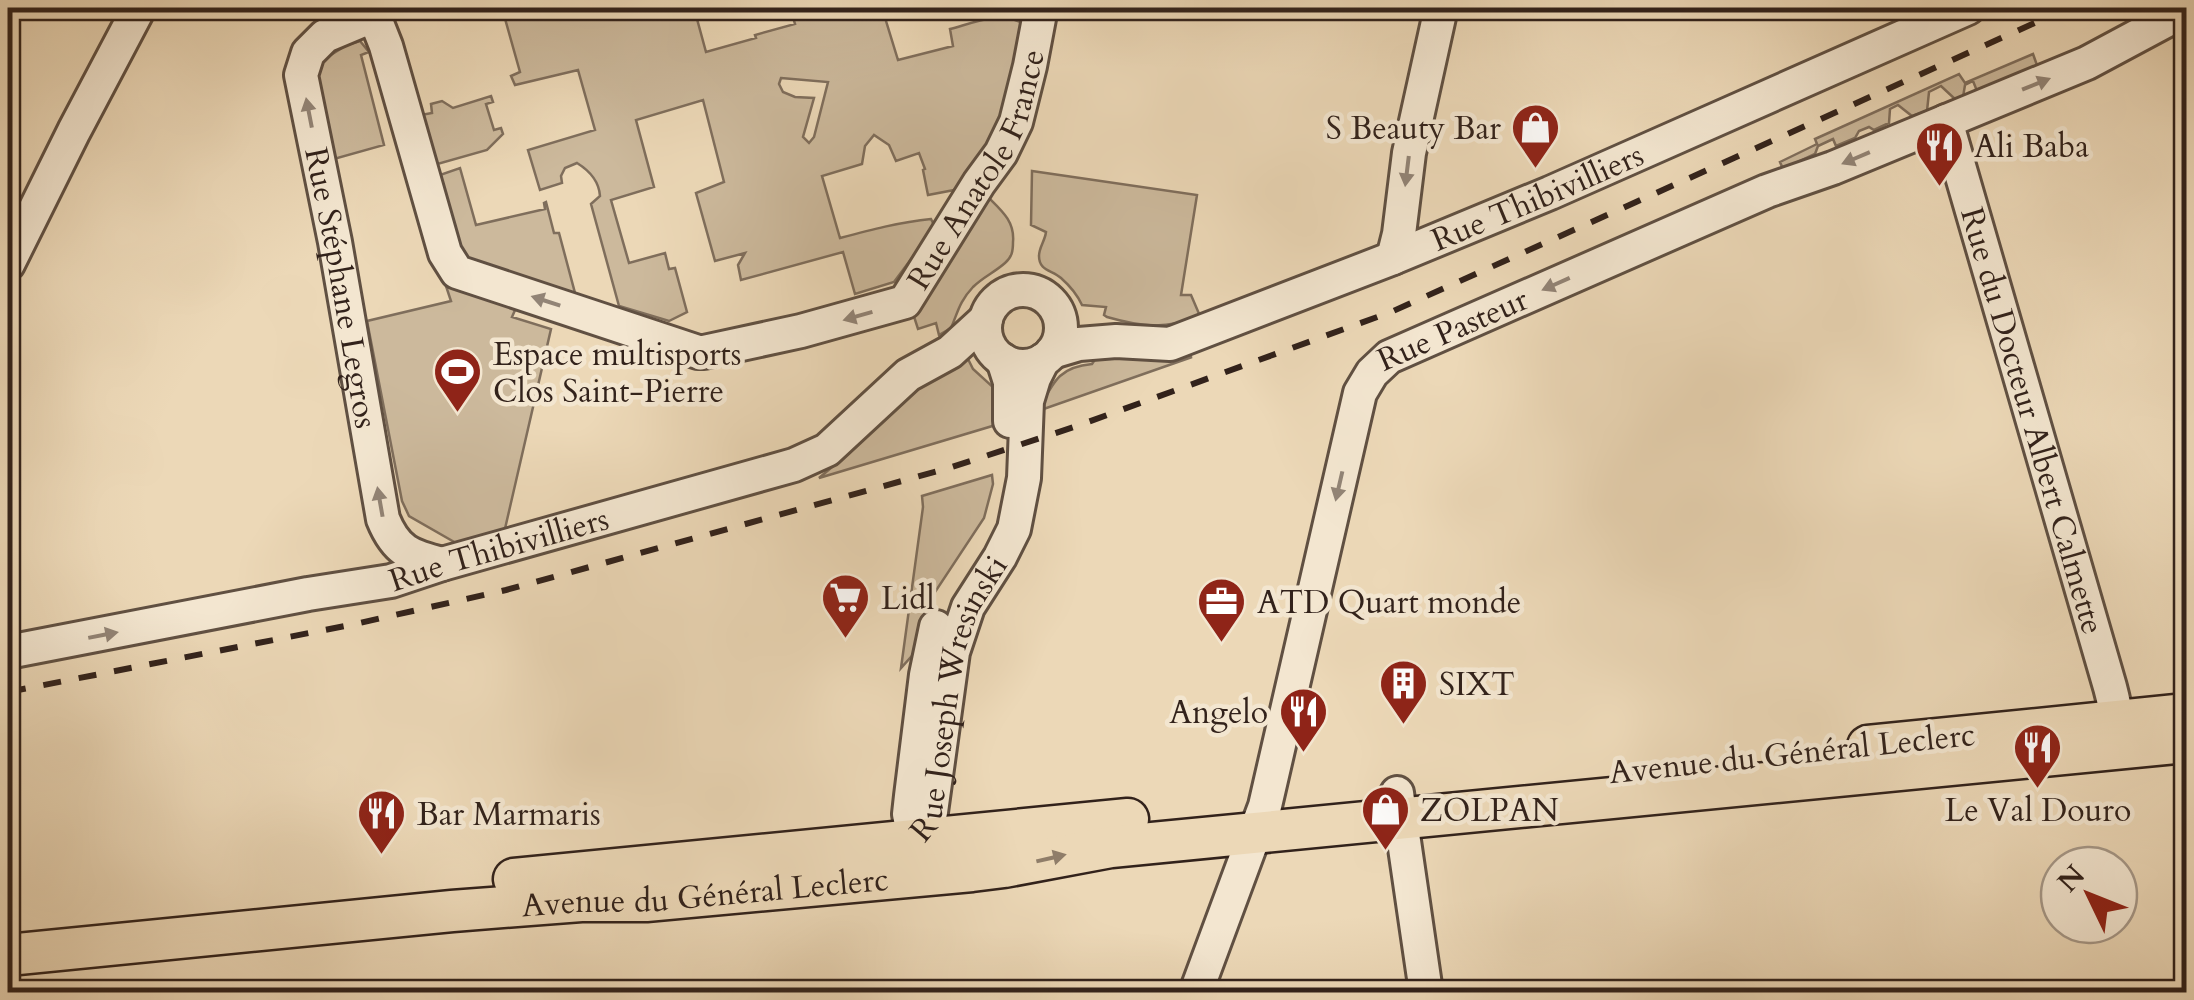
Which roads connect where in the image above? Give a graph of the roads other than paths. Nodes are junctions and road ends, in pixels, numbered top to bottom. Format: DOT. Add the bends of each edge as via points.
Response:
graph roads {
  1 [pos="139,8"];
  2 [pos="1041,8"];
  3 [pos="1442,8"];
  4 [pos="1968,8"];
  5 [pos="2186,10"];
  6 [pos="373,11"];
  7 [pos="1928,16"];
  8 [pos="1946,121"];
  9 [pos="1393,258"];
  10 [pos="8,264"];
  11 [pos="1055,307"];
  12 [pos="986,319"];
  13 [pos="1136,342"];
  14 [pos="950,352"];
  15 [pos="1048,356"];
  16 [pos="1000,357"];
  17 [pos="428,560"];
  18 [pos="8,652"];
  19 [pos="2186,714"];
  20 [pos="2108,736"];
  21 [pos="2186,742"];
  22 [pos="1407,801"];
  23 [pos="1260,819"];
  24 [pos="914,840"];
  25 [pos="955,871"];
  26 [pos="748,874"];
  27 [pos="390,904"];
  28 [pos="8,928"];
  29 [pos="8,955"];
  30 [pos="1196,992"];
  31 [pos="1426,992"];
  1 -- 10 [label="street"];
  2 -- 6 [label="street, Rue Anatole France, one-way" via="1016,122 905,302 704,352 457,272"];
  3 -- 9 [label="street, one-way"];
  4 -- 7 [label="street, Rue Thibivilliers"];
  8 -- 5 [label="street, one-way" via="2087,63"];
  17 -- 6 [label="street, Rue Stéphane Legros, one-way" via="404,551 383,519 301,75 308,53 325,36"];
  7 -- 9 [label="street, Rue Thibivilliers" via="1550,194"];
  8 -- 20 [label="street, Rue du Docteur Albert Calmette" via="2100,650"];
  8 -- 23 [label="street, Rue Pasteur, one-way" via="1713,214 1390,357 1372,372 1360,393"];
  9 -- 13 [label="street, Rue Thibivilliers" via="1170,344"];
  11 -- 12 [label="street" via="1040,294 1018,290 998,300"];
  11 -- 13 [label="street, Rue Thibivilliers"];
  11 -- 15 [label="street" via="1061,328"];
  12 -- 14 [label="street, Rue Thibivilliers"];
  12 -- 16 [label="street" via="986,334"];
  13 -- 15 [label="street, Rue Thibivilliers" via="1080,344"];
  14 -- 16 [label="street"];
  14 -- 17 [label="street, Rue Thibivilliers" via="908,375 827,450 794,465"];
  15 -- 16 [label="street" via="1025,366"];
  15 -- 24 [label="street, Rue Joseph Wresinski" via="1028,401 1018,515 968,607 952,652 931,812"];
  16 -- 24 [label="street, Rue Joseph Wresinski" via="1011,395 1008,480 987,542 938,620 910,802"];
  18 -- 17 [label="street, Rue Thibivilliers, one-way" via="391,581"];
  19 -- 20 [label="main road, Avenue du Général Leclerc"];
  20 -- 21 [label="main road, Avenue du Général Leclerc"];
  20 -- 22 [label="main road, Avenue du Général Leclerc"];
  22 -- 23 [label="main road, Avenue du Général Leclerc"];
  22 -- 31 [label="street"];
  23 -- 24 [label="main road, Avenue du Général Leclerc"];
  25 -- 23 [label="main road, Avenue du Général Leclerc, one-way"];
  23 -- 30 [label="street"];
  24 -- 25 [label="main road"];
  24 -- 26 [label="main road, Avenue du Général Leclerc"];
  25 -- 26 [label="main road, Avenue du Général Leclerc"];
  26 -- 27 [label="main road, Avenue du Général Leclerc"];
  26 -- 27 [label="main road, Avenue du Général Leclerc" via="622,901"];
  27 -- 28 [label="main road, Avenue du Général Leclerc"];
  27 -- 29 [label="main road, Avenue du Général Leclerc"];
}
